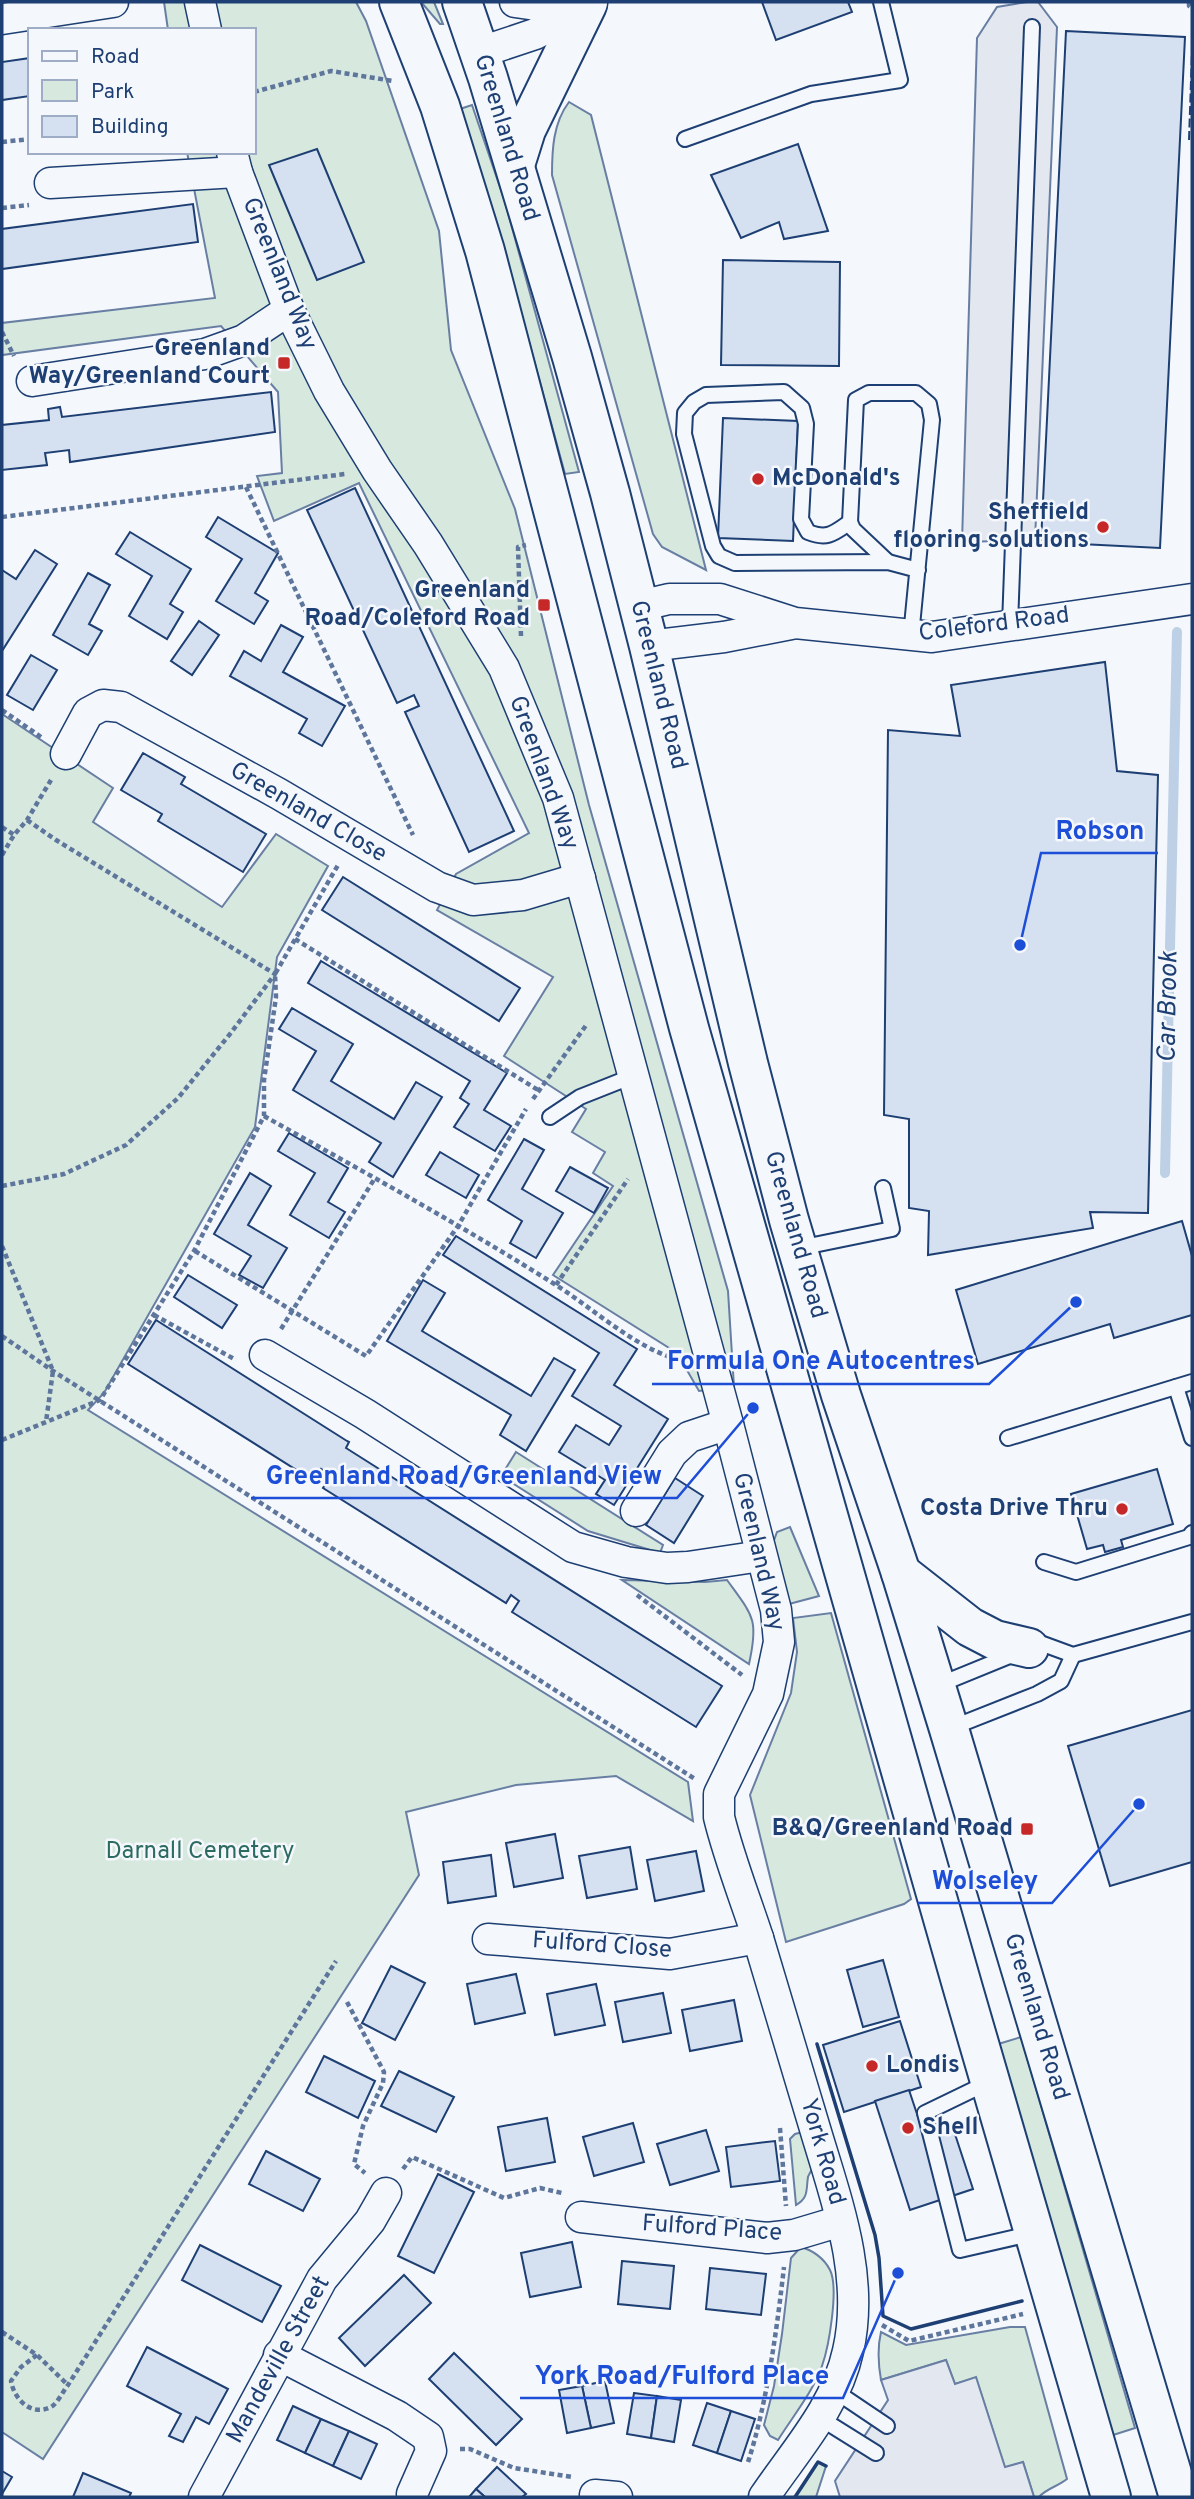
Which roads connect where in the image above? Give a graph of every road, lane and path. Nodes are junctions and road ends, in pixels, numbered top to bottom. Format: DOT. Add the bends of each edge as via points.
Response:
graph roads {
  1 [pos="113,2"];
  2 [pos="200,2"];
  3 [pos="462,2"];
  4 [pos="514,2"];
  5 [pos="881,2"];
  6 [pos="1189,2"];
  7 [pos="592,3"];
  8 [pos="1192,8"];
  9 [pos="406,18"];
  10 [pos="2,19"];
  11 [pos="1032,27"];
  12 [pos="206,28"];
  13 [pos="481,52"];
  14 [pos="28,139"];
  15 [pos="685,139"];
  16 [pos="2,142"];
  17 [pos="235,162"];
  18 [pos="515,165"];
  19 [pos="50,183"];
  20 [pos="289,310"];
  21 [pos="32,381"];
  22 [pos="377,470"];
  23 [pos="246,487"];
  24 [pos="851,514"];
  25 [pos="2,517"];
  26 [pos="559,535"];
  27 [pos="888,562"];
  28 [pos="918,570"];
  29 [pos="1192,599"];
  30 [pos="639,606"];
  31 [pos="795,623"];
  32 [pos="1010,625"];
  33 [pos="911,636"];
  34 [pos="587,639"];
  35 [pos="649,646"];
  36 [pos="504,668"];
  37 [pos="66,754"];
  38 [pos="27,820"];
  39 [pos="2,827"];
  40 [pos="14,835"];
  41 [pos="414,837"];
  42 [pos="353,839"];
  43 [pos="2,855"];
  44 [pos="580,878"];
  45 [pos="295,939"];
  46 [pos="275,974"];
  47 [pos="610,992"];
  48 [pos="633,1076"];
  49 [pos="538,1090"];
  50 [pos="264,1116"];
  51 [pos="550,1117"];
  52 [pos="651,1144"];
  53 [pos="375,1178"];
  54 [pos="2,1186"];
  55 [pos="883,1188"];
  56 [pos="458,1226"];
  57 [pos="2,1246"];
  58 [pos="797,1249"];
  59 [pos="194,1251"];
  60 [pos="556,1285"];
  61 [pos="292,1311"];
  62 [pos="154,1315"];
  63 [pos="2,1336"];
  64 [pos="265,1354"];
  65 [pos="713,1370"];
  66 [pos="53,1371"];
  67 [pos="1192,1382"];
  68 [pos="1177,1387"];
  69 [pos="100,1399"];
  70 [pos="46,1422"];
  71 [pos="728,1424"];
  72 [pos="1008,1438"];
  73 [pos="1192,1438"];
  74 [pos="2,1440"];
  75 [pos="636,1511"];
  76 [pos="1192,1533"];
  77 [pos="761,1556"];
  78 [pos="1044,1562"];
  79 [pos="901,1573"];
  80 [pos="627,1588"];
  81 [pos="1192,1622"];
  82 [pos="1028,1648"];
  83 [pos="1073,1655"];
  84 [pos="934,1686"];
  85 [pos="768,1694"];
  86 [pos="889,1727"];
  87 [pos="949,1729"];
  88 [pos="719,1794"];
  89 [pos="758,1938"];
  90 [pos="488,1939"];
  91 [pos="336,1961"];
  92 [pos="347,2002"];
  93 [pos="990,2082"];
  94 [pos="779,2118"];
  95 [pos="386,2193"];
  96 [pos="581,2217"];
  97 [pos="841,2221"];
  98 [pos="1035,2233"];
  99 [pos="787,2236"];
  100 [pos="1057,2305"];
  101 [pos="853,2309"];
  102 [pos="2,2332"];
  103 [pos="37,2355"];
  104 [pos="279,2355"];
  105 [pos="68,2385"];
  106 [pos="835,2391"];
  107 [pos="820,2418"];
  108 [pos="887,2426"];
  109 [pos="431,2451"];
  110 [pos="876,2453"];
  111 [pos="747,2464"];
  112 [pos="412,2494"];
  113 [pos="606,2496"];
  114 [pos="204,2497"];
  115 [pos="764,2497"];
  116 [pos="1111,2497"];
  117 [pos="1179,2497"];
  1 -- 10 [label="street"];
  2 -- 12 [label="street"];
  3 -- 13 [label="highway, Greenland Road"];
  4 -- 7 [label="street"];
  5 -- 15 [label="lane" via="900,80 811,94"];
  6 -- 8 [label="path"];
  7 -- 13 [label="street" via="535,34"];
  7 -- 18 [label="highway" via="526,130"];
  9 -- 13 [label="highway" via="446,47"];
  9 -- 26 [label="highway, Greenland Road" via="440,106 485,251"];
  11 -- 32 [label="lane"];
  13 -- 18 [label="highway, Greenland Road"];
  14 -- 16 [label="path"];
  17 -- 19 [label="street, Greenland Way"];
  17 -- 20 [label="street, Greenland Way"];
  18 -- 30 [label="highway, Greenland Road"];
  20 -- 21 [label="street" via="244,340 205,354"];
  20 -- 22 [label="street, Greenland Way" via="329,391"];
  22 -- 23 [label="path"];
  22 -- 36 [label="street, Greenland Way"];
  23 -- 25 [label="path"];
  23 -- 41 [label="path"];
  24 -- 27 [label="lane" via="853,529"];
  24 -- 27 [label="lane" via="830,536 808,532 801,519 806,424 802,408 784,392 706,396 685,413 684,434 719,556 735,563"];
  24 -- 28 [label="lane" via="856,400 869,393 916,393 929,404 932,420"];
  26 -- 34 [label="highway, Greenland Road"];
  26 -- 36 [label="path" via="518,547 522,664"];
  27 -- 28 [label="lane"];
  28 -- 33 [label="lane"];
  29 -- 32 [label="street, Coleford Road"];
  30 -- 31 [label="street, Coleford Road" via="669,599 720,599"];
  30 -- 34 [label="highway" via="607,621"];
  30 -- 35 [label="highway, Greenland Road"];
  31 -- 33 [label="street, Coleford Road"];
  31 -- 35 [label="street, Coleford Road"];
  32 -- 33 [label="street, Coleford Road"];
  34 -- 35 [label="highway"];
  34 -- 86 [label="highway, Greenland Road" via="689,1028"];
  35 -- 58 [label="highway, Greenland Road"];
  36 -- 44 [label="street, Greenland Way" via="558,798"];
  37 -- 38 [label="path"];
  37 -- 42 [label="street, Greenland Close" via="88,713 103,705 121,707"];
  38 -- 40 [label="path"];
  38 -- 46 [label="path"];
  39 -- 40 [label="path"];
  40 -- 43 [label="path"];
  42 -- 44 [label="street, Greenland Close" via="438,887 473,900 523,895"];
  42 -- 45 [label="path"];
  44 -- 47 [label="street, Greenland Way"];
  45 -- 46 [label="path"];
  45 -- 49 [label="path"];
  46 -- 50 [label="path"];
  46 -- 54 [label="path" via="178,1098 126,1145 64,1174"];
  47 -- 48 [label="street, Greenland Way"];
  47 -- 49 [label="path"];
  48 -- 51 [label="lane" via="580,1097"];
  48 -- 52 [label="street, Greenland Way"];
  49 -- 56 [label="path"];
  50 -- 53 [label="path"];
  50 -- 59 [label="path"];
  52 -- 60 [label="path"];
  52 -- 65 [label="street, Greenland Way"];
  53 -- 56 [label="path"];
  53 -- 61 [label="path"];
  55 -- 58 [label="lane" via="892,1229"];
  56 -- 60 [label="path"];
  56 -- 61 [label="path" via="366,1356"];
  57 -- 66 [label="path"];
  58 -- 79 [label="highway, Greenland Road"];
  59 -- 61 [label="path"];
  59 -- 62 [label="path"];
  60 -- 65 [label="path" via="659,1354"];
  61 -- 64 [label="path"];
  62 -- 64 [label="path" via="256,1371"];
  62 -- 69 [label="path"];
  63 -- 66 [label="path"];
  64 -- 77 [label="street" via="573,1547 667,1568"];
  65 -- 71 [label="street, Greenland Way"];
  66 -- 69 [label="path"];
  66 -- 70 [label="path"];
  67 -- 68 [label="lane"];
  68 -- 72 [label="lane"];
  68 -- 73 [label="lane"];
  69 -- 70 [label="path"];
  69 -- 88 [label="path"];
  70 -- 74 [label="path"];
  71 -- 75 [label="street" via="689,1437 672,1453"];
  71 -- 77 [label="street, Greenland Way"];
  76 -- 78 [label="lane" via="1076,1572"];
  77 -- 85 [label="street, Greenland Way" via="776,1610 779,1642"];
  79 -- 82 [label="highway" via="970,1627 995,1640"];
  79 -- 84 [label="highway, Greenland Road"];
  80 -- 85 [label="path"];
  81 -- 83 [label="lane"];
  82 -- 83 [label="lane" via="1043,1644"];
  82 -- 84 [label="lane"];
  83 -- 87 [label="lane" via="1061,1681"];
  84 -- 86 [label="highway"];
  84 -- 87 [label="highway, Greenland Road"];
  85 -- 88 [label="street, Greenland Way"];
  86 -- 87 [label="highway" via="905,1734"];
  86 -- 93 [label="highway, Greenland Road"];
  87 -- 117 [label="highway, Greenland Road"];
  88 -- 89 [label="street, York Road" via="725,1841"];
  89 -- 90 [label="street, Fulford Close" via="670,1954"];
  89 -- 97 [label="street, York Road"];
  91 -- 105 [label="path"];
  92 -- 95 [label="path" via="384,2072 354,2164"];
  93 -- 98 [label="highway, Greenland Road"];
  93 -- 98 [label="lane" via="925,2113 960,2250"];
  94 -- 99 [label="path"];
  95 -- 96 [label="path" via="412,2157 504,2198 540,2188 585,2198"];
  95 -- 104 [label="street, Mandeville Street" via="370,2221 322,2279"];
  96 -- 99 [label="street, Fulford Place" via="767,2238"];
  97 -- 99 [label="street, Fulford Place"];
  97 -- 101 [label="street, York Road" via="850,2259"];
  98 -- 100 [label="highway, Greenland Road"];
  99 -- 111 [label="path" via="773,2342"];
  100 -- 101 [label="path" via="909,2341"];
  100 -- 116 [label="highway, Greenland Road"];
  101 -- 106 [label="street, York Road" via="848,2351"];
  102 -- 103 [label="path"];
  103 -- 105 [label="path"];
  103 -- 105 [label="path" via="11,2381 23,2405 41,2410 53,2406"];
  104 -- 109 [label="street" via="397,2416 428,2438"];
  104 -- 114 [label="street, Mandeville Street"];
  106 -- 107 [label="street, York Road"];
  106 -- 108 [label="lane"];
  107 -- 110 [label="lane"];
  107 -- 115 [label="street, York Road"];
  109 -- 112 [label="street"];
  109 -- 113 [label="path" via="470,2449 514,2468 593,2480"];
}
